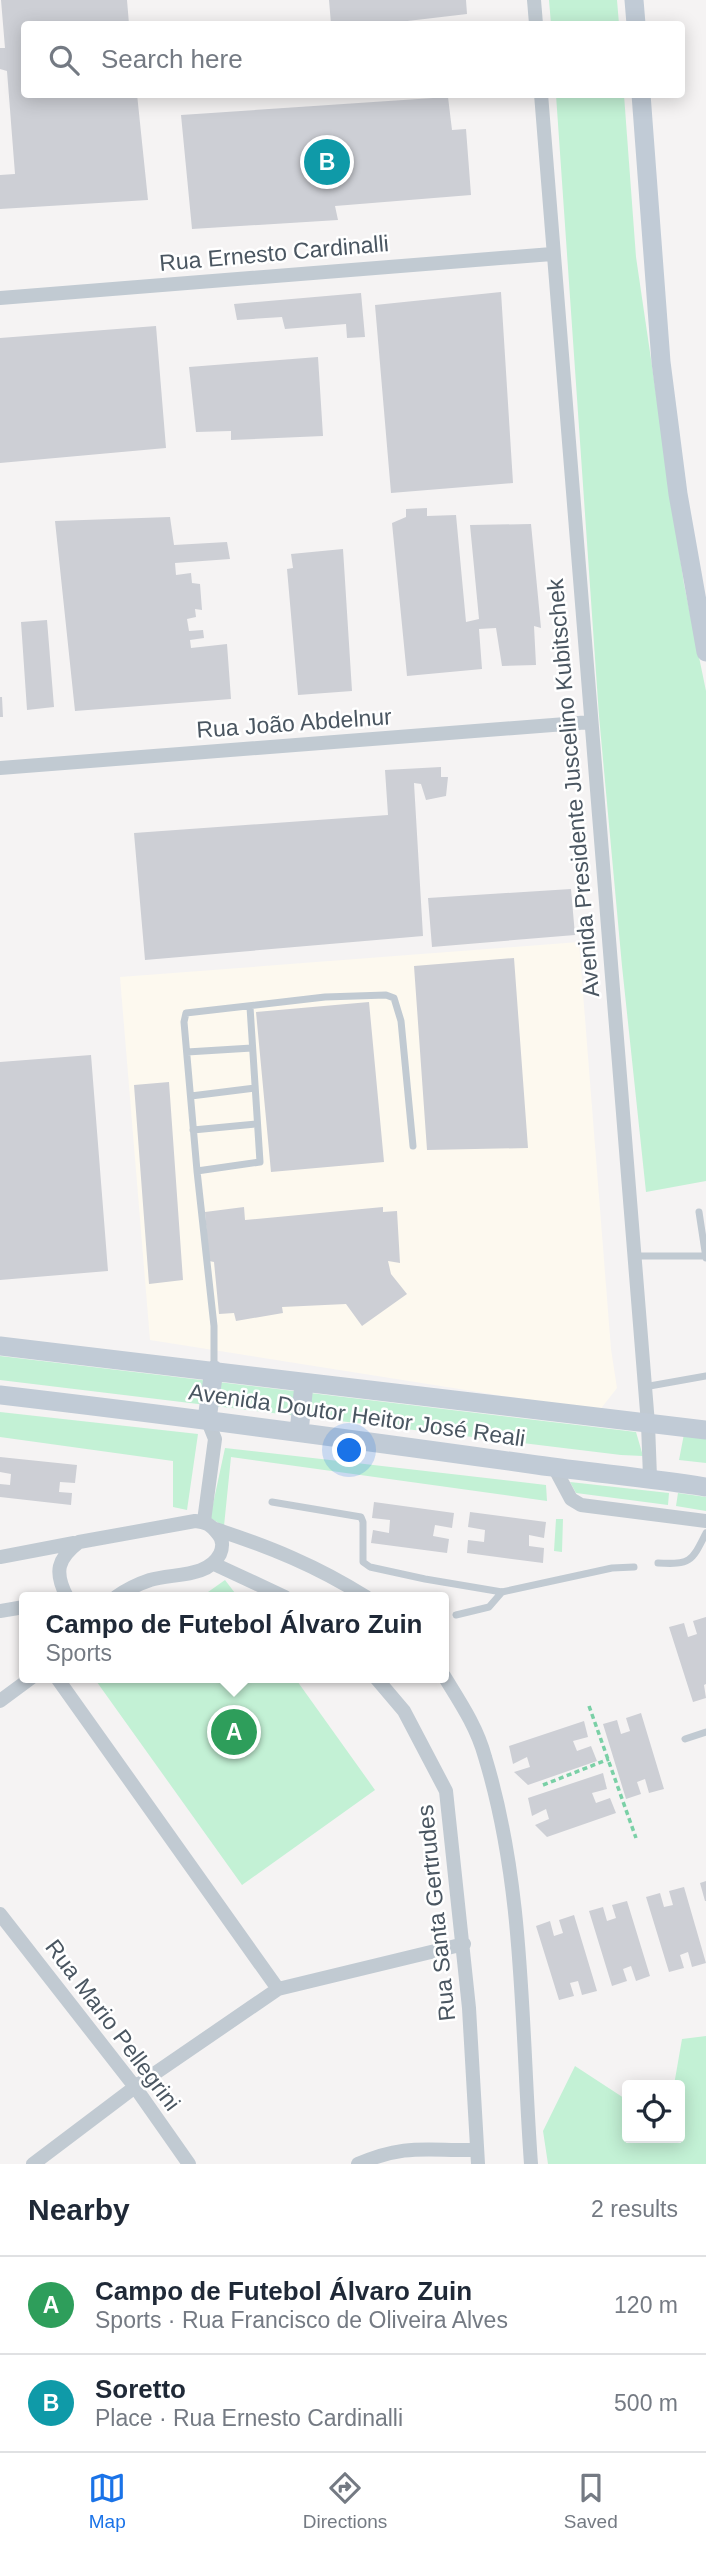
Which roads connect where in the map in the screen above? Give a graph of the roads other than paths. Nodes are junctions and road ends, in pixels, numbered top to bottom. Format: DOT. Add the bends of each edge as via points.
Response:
graph roads {
  1 [pos="534,0"];
  2 [pos="634,0"];
  3 [pos="536,21"];
  4 [pos="636,21"];
  5 [pos="541,98"];
  6 [pos="641,98"];
  7 [pos="552,254"];
  8 [pos="0,298"];
  9 [pos="706,652"];
  10 [pos="591,722"];
  11 [pos="0,768"];
  12 [pos="250,1007"];
  13 [pos="252,1048"];
  14 [pos="187,1052"];
  15 [pos="255,1087"];
  16 [pos="191,1096"];
  17 [pos="257,1124"];
  18 [pos="193,1130"];
  19 [pos="413,1146"];
  20 [pos="197,1171"];
  21 [pos="699,1212"];
  22 [pos="634,1256"];
  23 [pos="706,1257"];
  24 [pos="0,1346"];
  25 [pos="214,1370"];
  26 [pos="706,1376"];
  27 [pos="304,1384"];
  28 [pos="644,1387"];
  29 [pos="0,1395"];
  30 [pos="207,1419"];
  31 [pos="648,1424"];
  32 [pos="706,1430"];
  33 [pos="299,1432"];
  34 [pos="554,1467"];
  35 [pos="650,1477"];
  36 [pos="706,1487"];
  37 [pos="272,1503"];
  38 [pos="706,1521"];
  39 [pos="209,1525"];
  40 [pos="706,1532"];
  41 [pos="79,1542"];
  42 [pos="0,1557"];
  43 [pos="658,1563"];
  44 [pos="214,1564"];
  45 [pos="634,1567"];
  46 [pos="502,1591"];
  47 [pos="65,1592"];
  48 [pos="123,1592"];
  49 [pos="274,1592"];
  50 [pos="358,1592"];
  51 [pos="19,1608"];
  52 [pos="0,1611"];
  53 [pos="456,1615"];
  54 [pos="24,1683"];
  55 [pos="61,1683"];
  56 [pos="380,1683"];
  57 [pos="448,1683"];
  58 [pos="0,1700"];
  59 [pos="706,1732"];
  60 [pos="685,1739"];
  61 [pos="0,1914"];
  62 [pos="464,1944"];
  63 [pos="278,1989"];
  64 [pos="135,2087"];
  65 [pos="477,2157"];
  66 [pos="33,2164"];
  67 [pos="189,2164"];
  68 [pos="358,2164"];
  69 [pos="531,2164"];
  1 -- 3 [label="street"];
  2 -- 4 [label="main road"];
  5 -- 7 [label="street, Avenida Presidente Juscelino Kubitschek"];
  6 -- 9 [label="main road" via="661,362"];
  7 -- 8 [label="street, Rua Ernesto Cardinalli"];
  7 -- 10 [label="street, Avenida Presidente Juscelino Kubitschek"];
  10 -- 11 [label="street, Rua João Abdelnur"];
  10 -- 22 [label="street, Avenida Presidente Juscelino Kubitschek"];
  12 -- 13 [label="lane"];
  12 -- 14 [label="lane" via="186,1013"];
  12 -- 19 [label="lane" via="325,997 394,998 401,1021"];
  13 -- 14 [label="lane"];
  13 -- 15 [label="lane"];
  14 -- 16 [label="lane"];
  15 -- 16 [label="lane"];
  15 -- 17 [label="lane"];
  16 -- 18 [label="lane"];
  17 -- 18 [label="lane"];
  17 -- 20 [label="lane" via="260,1162"];
  18 -- 20 [label="lane"];
  20 -- 25 [label="lane" via="214,1325"];
  21 -- 23 [label="lane"];
  22 -- 23 [label="lane"];
  22 -- 28 [label="street, Avenida Presidente Juscelino Kubitschek"];
  24 -- 25 [label="main road, Avenida Doutor Heitor José Reali"];
  25 -- 27 [label="main road, Avenida Doutor Heitor José Reali"];
  25 -- 30 [label="main road"];
  26 -- 28 [label="lane"];
  27 -- 31 [label="main road, Avenida Doutor Heitor José Reali"];
  27 -- 33 [label="main road"];
  28 -- 31 [label="street, Avenida Presidente Juscelino Kubitschek"];
  29 -- 30 [label="main road, Avenida Doutor Heitor José Reali"];
  30 -- 33 [label="main road, Avenida Doutor Heitor José Reali"];
  30 -- 39 [label="street" via="215,1439"];
  31 -- 32 [label="main road, Avenida Doutor Heitor José Reali"];
  31 -- 35 [label="street, Avenida Presidente Juscelino Kubitschek"];
  33 -- 34 [label="main road, Avenida Doutor Heitor José Reali"];
  34 -- 35 [label="main road, Avenida Doutor Heitor José Reali"];
  34 -- 38 [label="street" via="571,1499 581,1505"];
  35 -- 36 [label="main road, Avenida Doutor Heitor José Reali"];
  37 -- 46 [label="lane" via="361,1517 362,1558 370,1567"];
  39 -- 41 [label="street" via="195,1521"];
  39 -- 44 [label="street" via="221,1537 222,1551"];
  39 -- 50 [label="street" via="276,1549"];
  40 -- 43 [label="lane" via="695,1556 681,1564"];
  41 -- 42 [label="street"];
  41 -- 47 [label="street" via="64,1554 58,1571"];
  44 -- 48 [label="street"];
  44 -- 49 [label="street"];
  45 -- 46 [label="lane"];
  46 -- 53 [label="lane" via="489,1606"];
  51 -- 52 [label="street"];
  54 -- 58 [label="street"];
  55 -- 63 [label="street"];
  56 -- 62 [label="street, Rua Santa Gertrudes" via="404,1711 446,1791"];
  57 -- 69 [label="street" via="485,1755 509,1855 525,2015"];
  59 -- 60 [label="lane"];
  61 -- 64 [label="street, Rua Mario Pellegrini"];
  62 -- 63 [label="street"];
  62 -- 65 [label="street, Rua Santa Gertrudes"];
  63 -- 64 [label="street"];
  64 -- 66 [label="street"];
  64 -- 67 [label="street, Rua Mario Pellegrini"];
  65 -- 68 [label="street" via="404,2149"];
}
